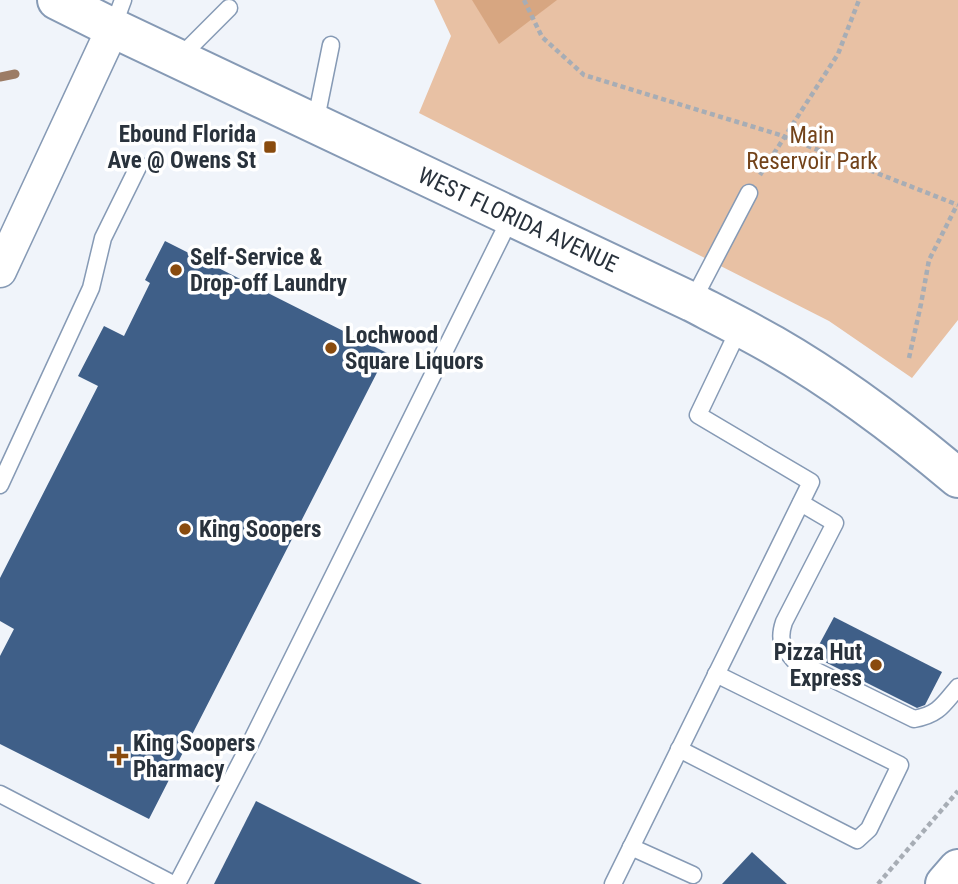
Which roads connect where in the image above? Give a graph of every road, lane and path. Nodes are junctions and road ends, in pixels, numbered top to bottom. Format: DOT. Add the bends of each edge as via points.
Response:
graph roads {
  1 [pos="57,0"];
  2 [pos="524,0"];
  3 [pos="859,0"];
  4 [pos="229,8"];
  5 [pos="118,14"];
  6 [pos="331,46"];
  7 [pos="177,59"];
  8 [pos="316,124"];
  9 [pos="785,137"];
  10 [pos="139,165"];
  11 [pos="749,193"];
  12 [pos="957,205"];
  13 [pos="511,217"];
  14 [pos="0,271"];
  15 [pos="692,302"];
  16 [pos="740,327"];
  17 [pos="909,358"];
  18 [pos="955,469"];
  19 [pos="0,485"];
  20 [pos="801,503"];
  21 [pos="716,674"];
  22 [pos="958,687"];
  23 [pos="679,749"];
  24 [pos="958,791"];
  25 [pos="0,794"];
  26 [pos="631,847"];
  27 [pos="958,869"];
  28 [pos="692,875"];
  29 [pos="175,884"];
  30 [pos="613,884"];
  31 [pos="878,884"];
  32 [pos="945,884"];
  1 -- 5 [label="street, WEST FLORIDA AVENUE"];
  2 -- 9 [label="path" via="542,37 584,75"];
  3 -- 9 [label="path" via="838,54"];
  4 -- 7 [label="lane"];
  5 -- 7 [label="street, WEST FLORIDA AVENUE"];
  5 -- 14 [label="street"];
  6 -- 8 [label="lane"];
  7 -- 8 [label="street, WEST FLORIDA AVENUE"];
  8 -- 13 [label="street, WEST FLORIDA AVENUE"];
  9 -- 11 [label="path"];
  9 -- 12 [label="path"];
  10 -- 19 [label="lane" via="103,238 91,288"];
  11 -- 15 [label="lane"];
  12 -- 17 [label="path" via="929,260"];
  13 -- 15 [label="street, WEST FLORIDA AVENUE"];
  13 -- 29 [label="lane" via="248,748"];
  15 -- 16 [label="street, WEST FLORIDA AVENUE"];
  16 -- 18 [label="street, WEST FLORIDA AVENUE" via="866,405"];
  16 -- 20 [label="lane" via="698,415 811,482"];
  20 -- 21 [label="lane"];
  20 -- 22 [label="lane" via="835,523 780,633 783,647 794,660 914,719 930,716"];
  21 -- 23 [label="lane"];
  21 -- 23 [label="lane" via="900,765 869,829 857,840"];
  23 -- 26 [label="lane"];
  24 -- 31 [label="path"];
  25 -- 29 [label="lane"];
  26 -- 28 [label="lane"];
  26 -- 30 [label="lane"];
  27 -- 32 [label="street"];
}
